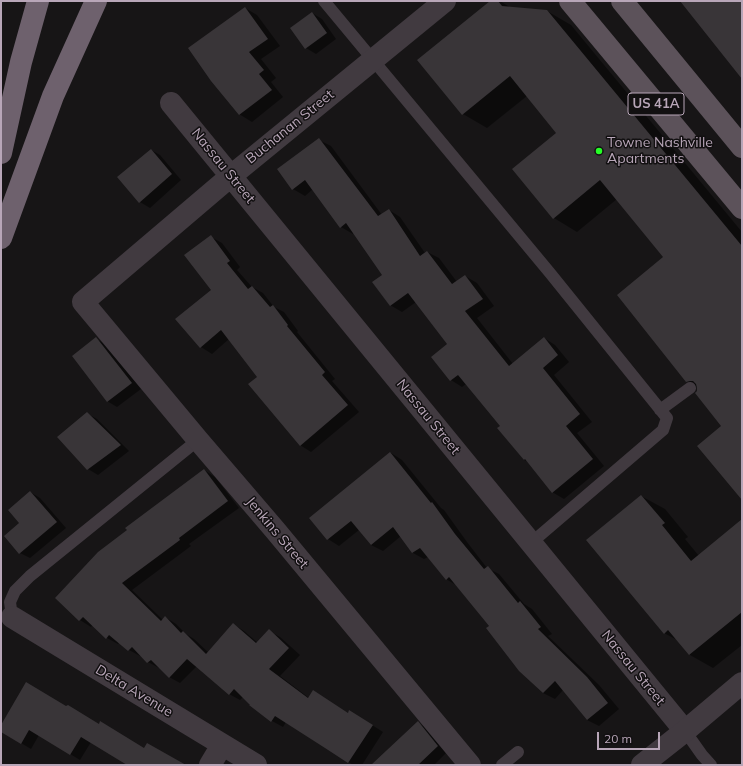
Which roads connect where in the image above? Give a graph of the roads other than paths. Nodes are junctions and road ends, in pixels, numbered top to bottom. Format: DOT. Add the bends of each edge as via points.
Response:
graph roads {
  1 [pos="38,1"];
  2 [pos="96,1"];
  3 [pos="324,1"];
  4 [pos="444,1"];
  5 [pos="570,1"];
  6 [pos="622,1"];
  7 [pos="373,60"];
  8 [pos="171,103"];
  9 [pos="742,147"];
  10 [pos="1,153"];
  11 [pos="231,176"];
  12 [pos="742,208"];
  13 [pos="1,238"];
  14 [pos="83,302"];
  15 [pos="690,388"];
  16 [pos="660,410"];
  17 [pos="198,440"];
  18 [pos="531,543"];
  19 [pos="12,617"];
  20 [pos="742,683"];
  21 [pos="685,731"];
  22 [pos="222,745"];
  23 [pos="518,752"];
  24 [pos="466,763"];
  25 [pos="210,765"];
  26 [pos="256,765"];
  27 [pos="502,765"];
  28 [pos="642,765"];
  29 [pos="710,765"];
  1 -- 10 [label="highway" via="21,62"];
  2 -- 13 [label="highway" via="52,96"];
  3 -- 7 [label="lane"];
  4 -- 7 [label="street, Buchanan Street"];
  5 -- 12 [label="main road, US 41A"];
  6 -- 9 [label="main road, US 41A"];
  7 -- 11 [label="street, Buchanan Street"];
  7 -- 16 [label="lane"];
  8 -- 11 [label="street, Nassau Street"];
  11 -- 14 [label="street, Buchanan Street"];
  11 -- 18 [label="street, Nassau Street"];
  14 -- 17 [label="street, Jenkins Street"];
  15 -- 16 [label="lane"];
  16 -- 18 [label="lane" via="667,418 663,430"];
  17 -- 19 [label="lane" via="30,576 10,602"];
  17 -- 24 [label="street, Jenkins Street"];
  18 -- 21 [label="street, Nassau Street"];
  19 -- 22 [label="street, Delta Avenue"];
  20 -- 21 [label="street"];
  21 -- 28 [label="street"];
  21 -- 29 [label="lane"];
  22 -- 25 [label="street"];
  22 -- 26 [label="street, Delta Avenue"];
  23 -- 27 [label="lane"];
}
